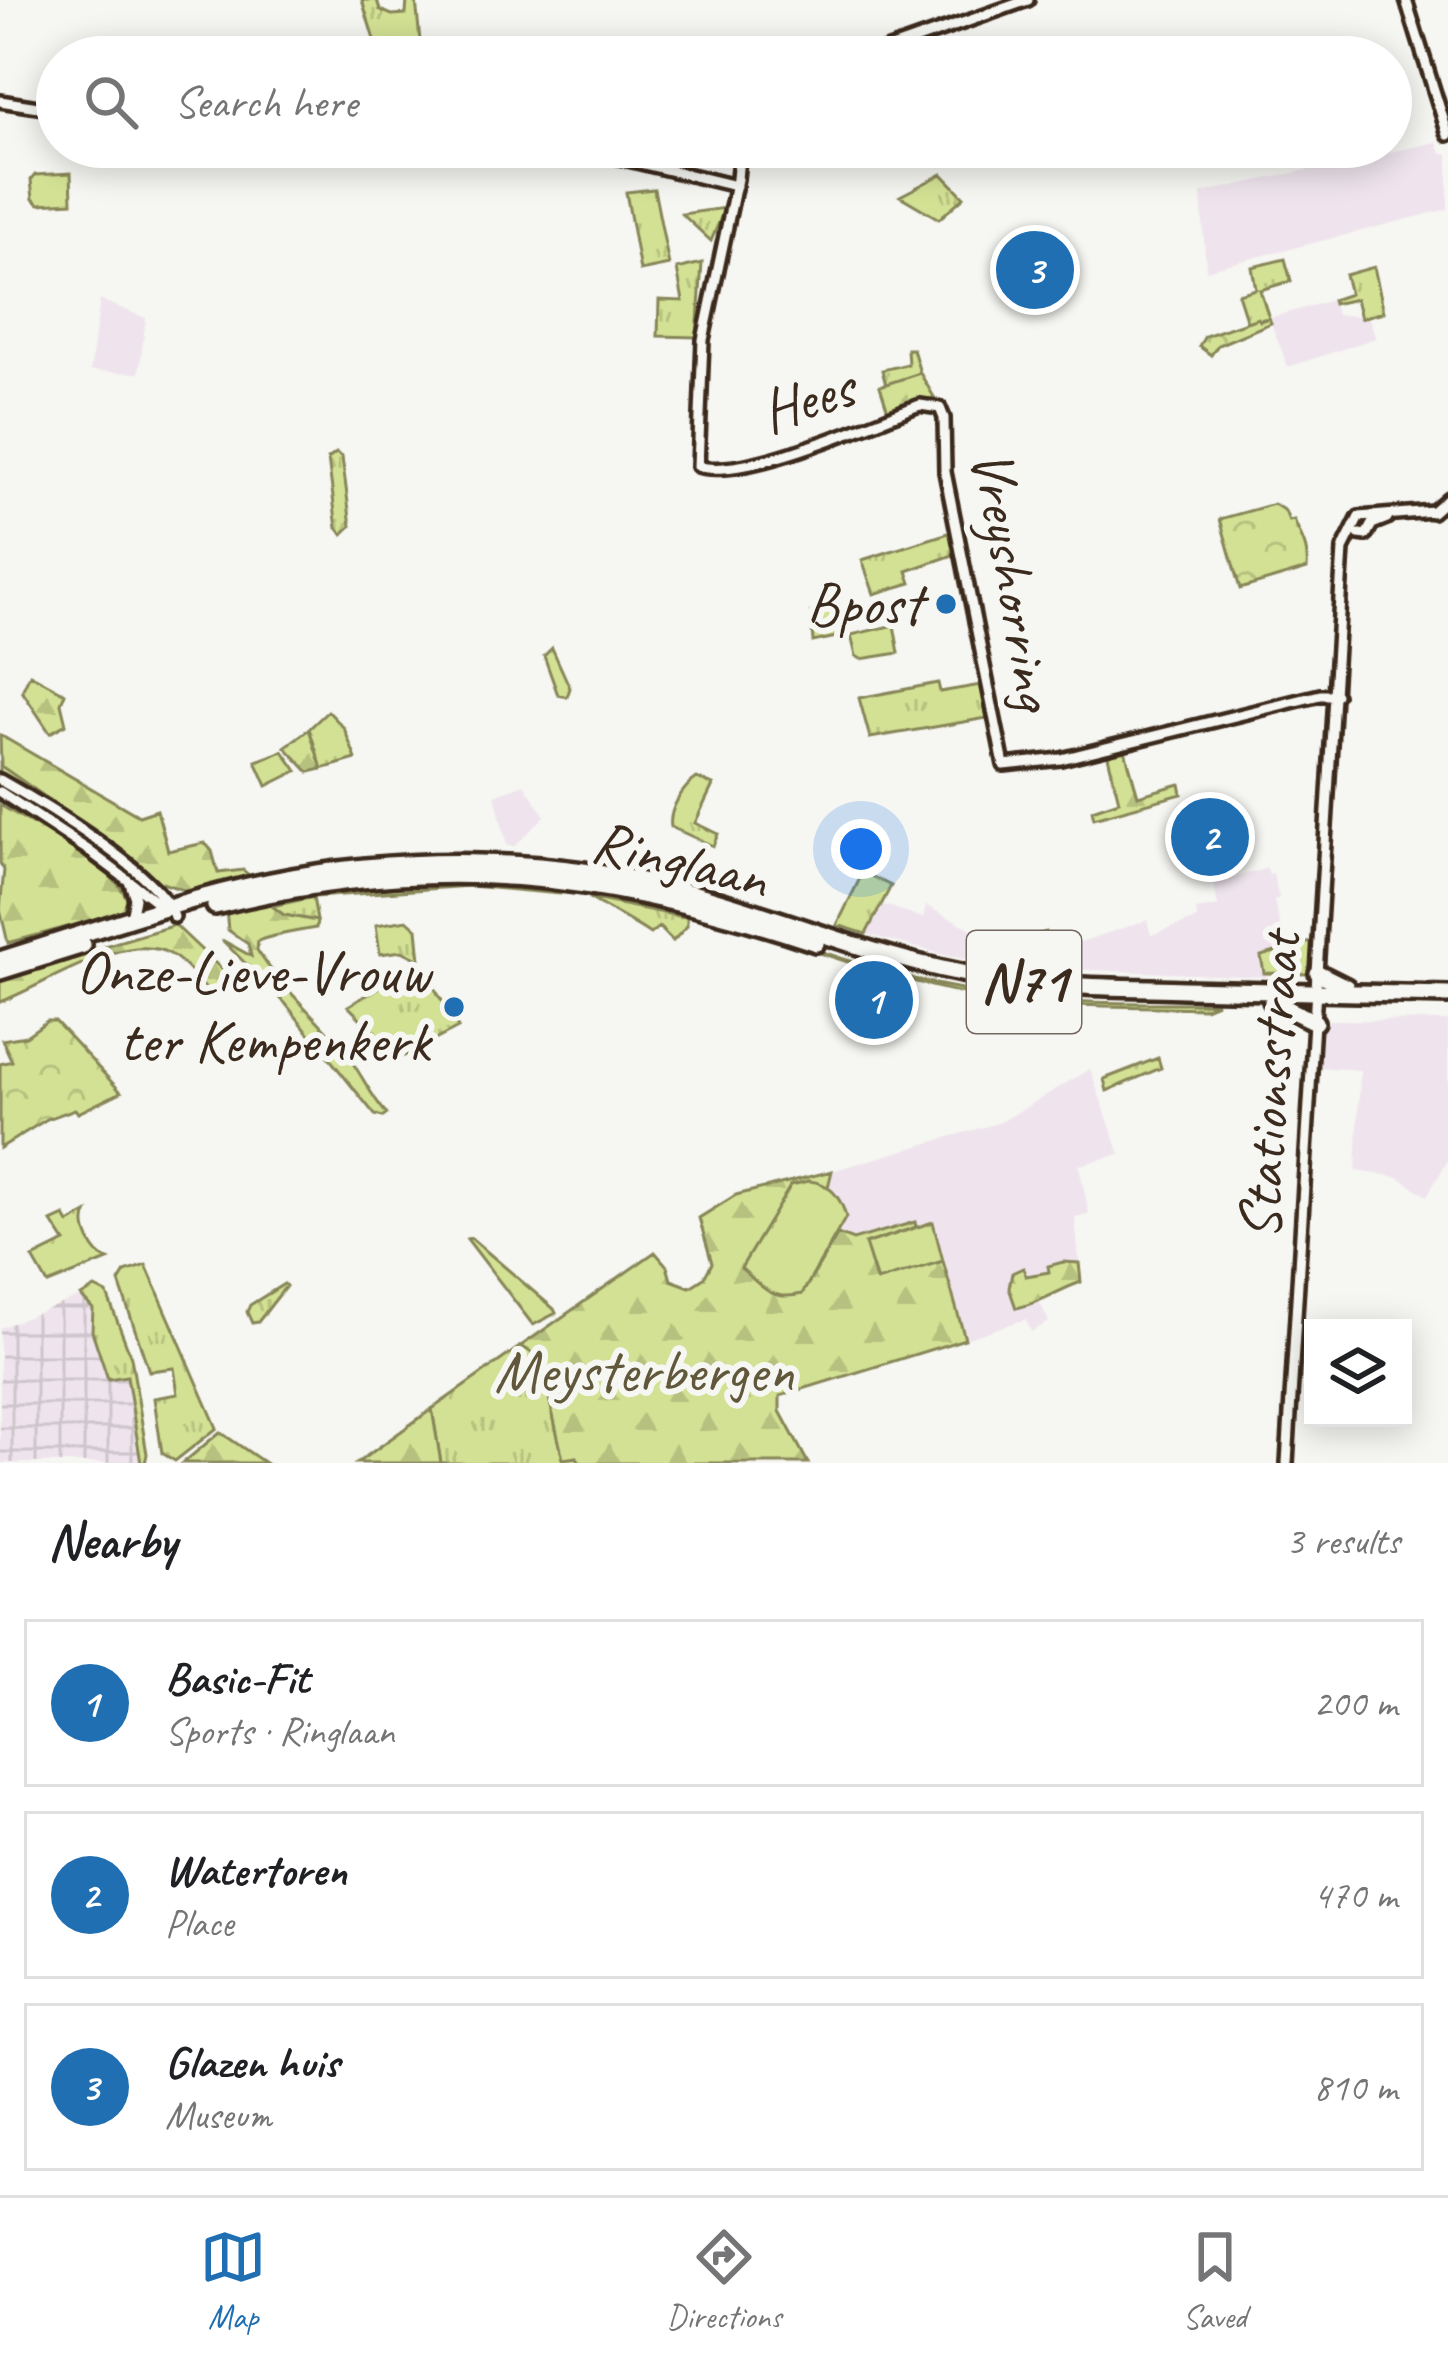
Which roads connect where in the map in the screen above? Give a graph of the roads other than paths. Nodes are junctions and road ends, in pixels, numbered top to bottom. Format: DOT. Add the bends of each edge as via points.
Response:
graph roads {
  1 [pos="1028,0"];
  2 [pos="1406,0"];
  3 [pos="926,36"];
  4 [pos="0,101"];
  5 [pos="36,107"];
  6 [pos="1448,135"];
  7 [pos="661,168"];
  8 [pos="738,168"];
  9 [pos="736,186"];
  10 [pos="940,408"];
  11 [pos="1448,498"];
  12 [pos="1336,695"];
  13 [pos="0,780"];
  14 [pos="0,792"];
  15 [pos="127,878"];
  16 [pos="168,907"];
  17 [pos="130,920"];
  18 [pos="0,959"];
  19 [pos="0,970"];
  20 [pos="1318,974"];
  21 [pos="1352,993"];
  22 [pos="1448,995"];
  23 [pos="1316,997"];
  24 [pos="1272,1001"];
  25 [pos="1448,1005"];
  26 [pos="1315,1022"];
  27 [pos="1287,1463"];
  1 -- 3 [label="main road"];
  2 -- 6 [label="main road"];
  4 -- 5 [label="main road"];
  7 -- 9 [label="main road"];
  8 -- 9 [label="main road"];
  9 -- 10 [label="main road, Hees" via="703,340 698,466 785,454 920,405"];
  10 -- 12 [label="main road, Vreyshorring" via="945,472 1004,765"];
  11 -- 12 [label="main road, Stationsstraat" via="1436,509 1357,518 1345,542"];
  12 -- 20 [label="main road, Stationsstraat"];
  13 -- 16 [label="main road" via="107,850"];
  14 -- 15 [label="main road"];
  15 -- 16 [label="main road"];
  15 -- 17 [label="main road" via="135,894"];
  16 -- 17 [label="highway, N71"];
  16 -- 19 [label="highway, N71"];
  16 -- 23 [label="highway, Ringlaan / N71" via="327,872 522,865 670,887 985,977"];
  16 -- 24 [label="highway, Ringlaan / N71" via="352,880 542,878 689,903 883,965 980,986"];
  17 -- 18 [label="highway, N71"];
  20 -- 21 [label="highway"];
  20 -- 23 [label="main road, Stationsstraat"];
  21 -- 22 [label="highway, Ringlaan / N71"];
  21 -- 23 [label="highway, Ringlaan / N71"];
  23 -- 24 [label="highway, Ringlaan / N71"];
  23 -- 25 [label="highway, Ringlaan / N71"];
  23 -- 26 [label="main road, Stationsstraat"];
  24 -- 26 [label="highway"];
  26 -- 27 [label="main road, Stationsstraat"];
}
